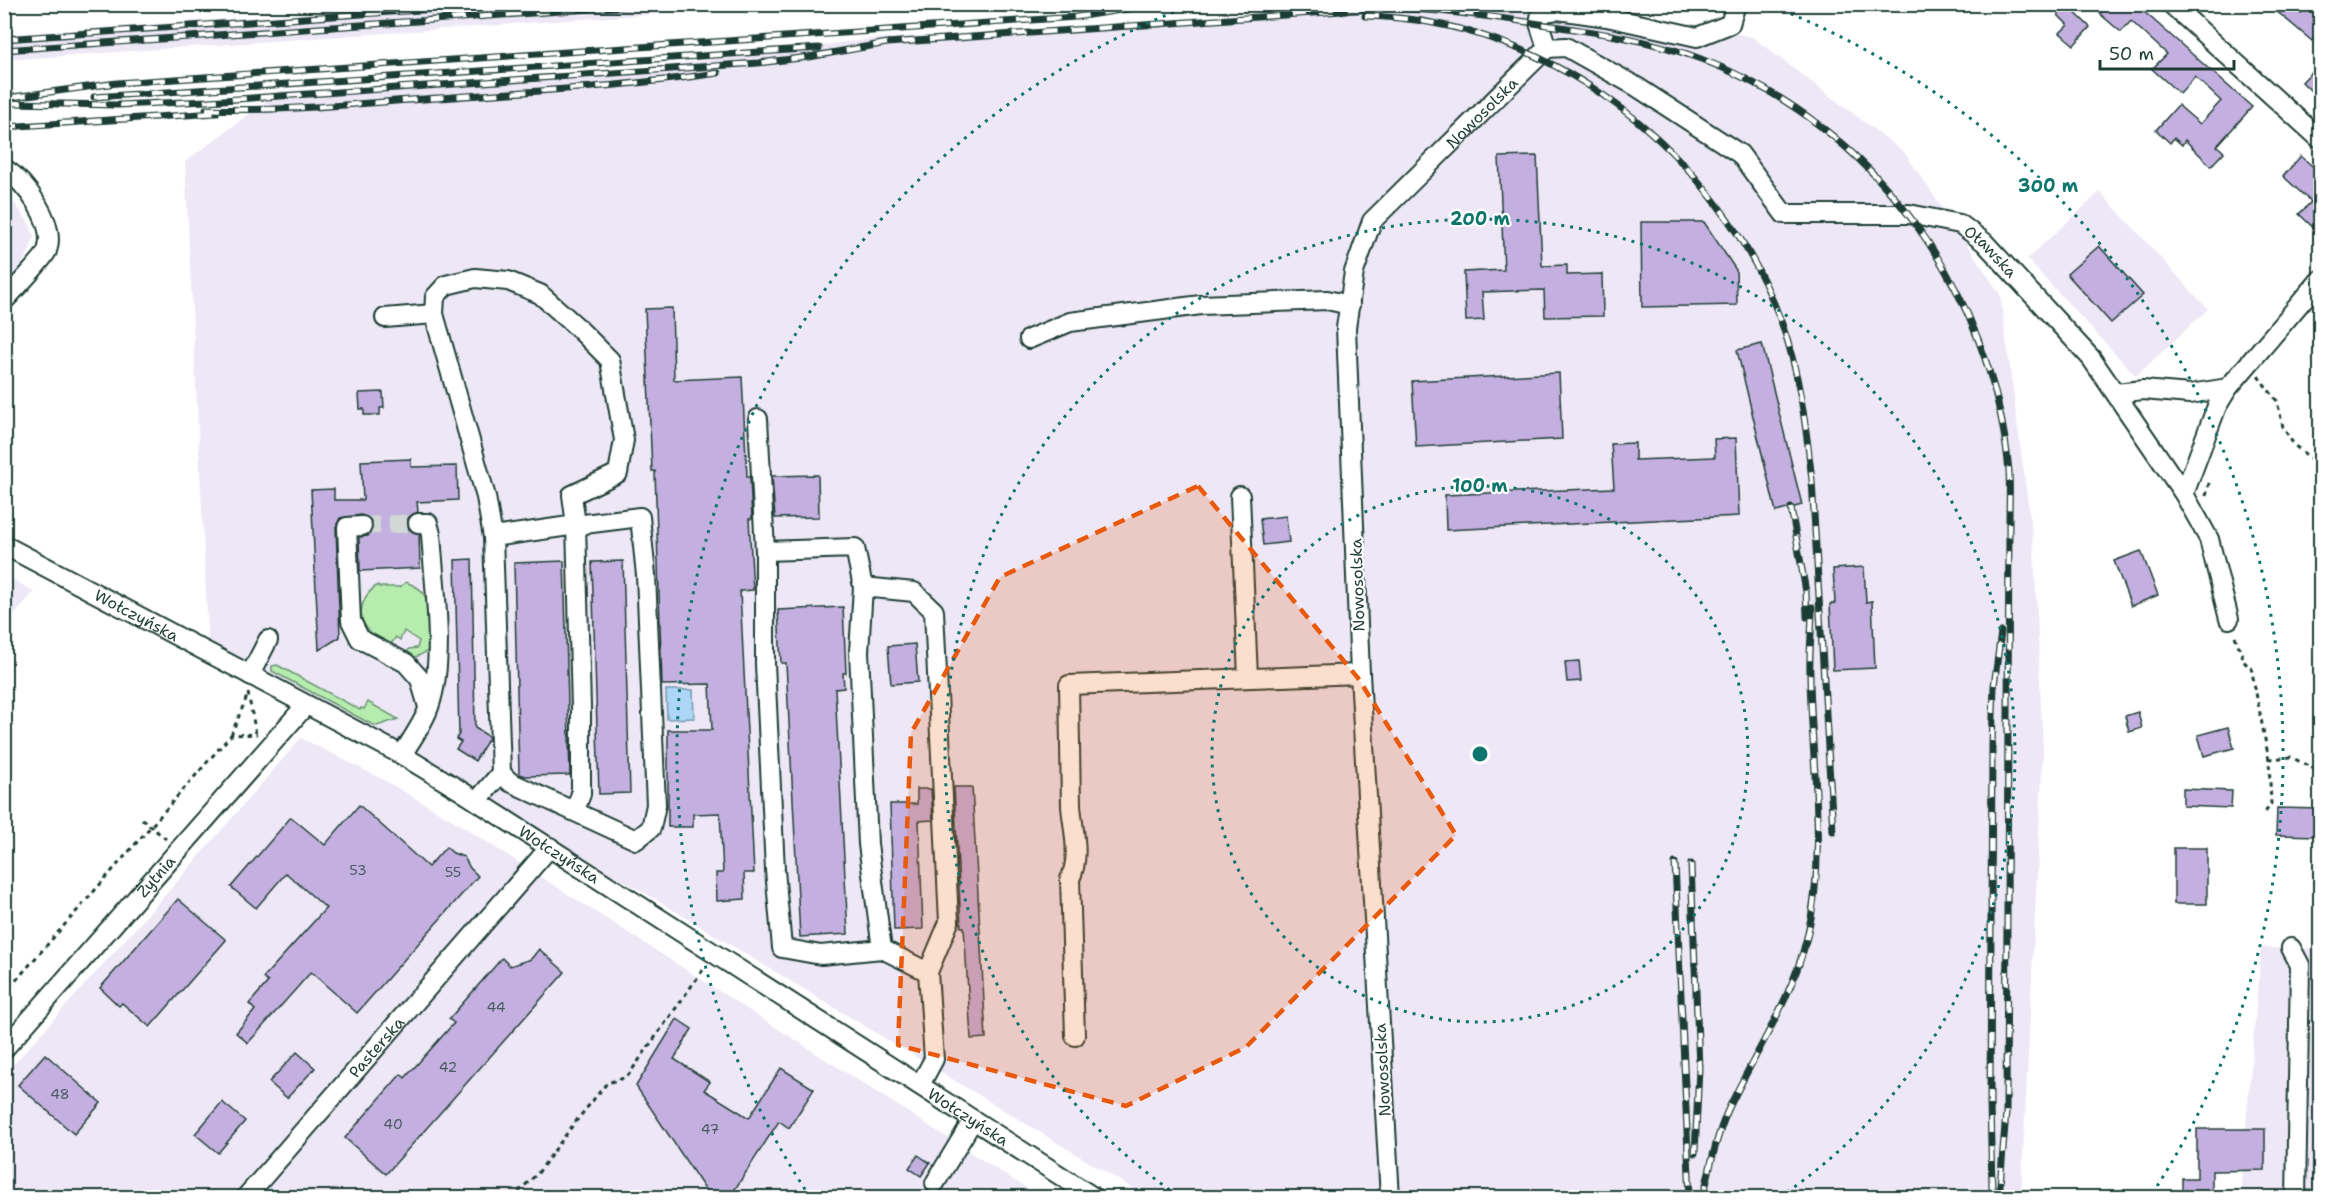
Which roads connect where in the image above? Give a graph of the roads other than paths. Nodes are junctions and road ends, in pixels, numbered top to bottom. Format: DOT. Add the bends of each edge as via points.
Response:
graph roads {
  1 [pos="1736,4"];
  2 [pos="2171,4"];
  3 [pos="1547,48"];
  4 [pos="2320,138"];
  5 [pos="4,168"];
  6 [pos="2320,280"];
  7 [pos="4,301"];
  8 [pos="1350,304"];
  9 [pos="434,314"];
  10 [pos="385,318"];
  11 [pos="1029,339"];
  12 [pos="2228,388"];
  13 [pos="2116,393"];
  14 [pos="758,419"];
  15 [pos="2184,494"];
  16 [pos="1240,496"];
  17 [pos="418,523"];
  18 [pos="576,525"];
  19 [pos="362,526"];
  20 [pos="493,537"];
  21 [pos="4,545"];
  22 [pos="765,551"];
  23 [pos="863,587"];
  24 [pos="2229,619"];
  25 [pos="268,640"];
  26 [pos="1360,674"];
  27 [pos="250,675"];
  28 [pos="1248,677"];
  29 [pos="306,705"];
  30 [pos="428,709"];
  31 [pos="402,755"];
  32 [pos="501,773"];
  33 [pos="477,801"];
  34 [pos="574,810"];
  35 [pos="550,847"];
  36 [pos="2291,948"];
  37 [pos="882,949"];
  38 [pos="928,972"];
  39 [pos="1075,1036"];
  40 [pos="4,1049"];
  41 [pos="920,1085"];
  42 [pos="973,1119"];
  43 [pos="935,1183"];
  44 [pos="245,1197"];
  45 [pos="1095,1197"];
  46 [pos="1390,1197"];
  47 [pos="2296,1197"];
  1 -- 3 [label="street" via="1730,24 1697,38 1607,17 1558,10 1541,13 1539,24"];
  2 -- 4 [label="street"];
  3 -- 8 [label="street, Nowosolska" via="1372,221 1354,272"];
  3 -- 13 [label="street, Oławska" via="1566,47 1637,87 1740,154 1784,214 1909,214 1960,224 1984,242 2033,295 2091,358"];
  5 -- 7 [label="street" via="31,195 47,224 48,238 47,251"];
  6 -- 12 [label="street"];
  8 -- 11 [label="street" via="1327,300 1200,305 1070,322"];
  8 -- 26 [label="street, Nowosolska" via="1346,328"];
  9 -- 10 [label="street"];
  9 -- 18 [label="street" via="435,297 446,285 474,278 508,281 540,294 610,360 624,440 618,473 572,495"];
  9 -- 20 [label="street" via="486,497"];
  12 -- 13 [label="street" via="2190,394 2143,390"];
  12 -- 15 [label="street"];
  13 -- 15 [label="street, Oławska"];
  14 -- 22 [label="street"];
  15 -- 24 [label="street, Oławska" via="2209,539"];
  16 -- 28 [label="street"];
  17 -- 30 [label="street" via="428,523 432,546 438,662"];
  18 -- 20 [label="street"];
  18 -- 34 [label="street" via="582,794"];
  18 -- 34 [label="street" via="640,517 656,805 651,828 636,840"];
  19 -- 30 [label="street" via="347,527 351,621 360,639 406,663 420,679"];
  20 -- 32 [label="street"];
  21 -- 27 [label="street, Wołczyńska"];
  22 -- 23 [label="street" via="855,548"];
  22 -- 37 [label="street" via="765,664 775,870 783,948 821,956"];
  23 -- 37 [label="street" via="859,652 868,843"];
  23 -- 38 [label="street" via="914,592 934,611 949,922"];
  25 -- 27 [label="street"];
  26 -- 28 [label="street"];
  26 -- 46 [label="street, Nowosolska"];
  27 -- 29 [label="street, Wołczyńska"];
  28 -- 39 [label="street" via="1070,684"];
  29 -- 31 [label="street, Wołczyńska"];
  29 -- 40 [label="street, Żytnia"];
  30 -- 31 [label="street"];
  31 -- 33 [label="street, Wołczyńska"];
  32 -- 33 [label="street"];
  32 -- 34 [label="street" via="510,782"];
  33 -- 35 [label="street, Wołczyńska"];
  35 -- 41 [label="street, Wołczyńska"];
  35 -- 44 [label="street, Pasterska"];
  36 -- 47 [label="street" via="2300,965"];
  37 -- 38 [label="street"];
  38 -- 41 [label="street" via="934,1059"];
  41 -- 42 [label="street, Wołczyńska"];
  42 -- 43 [label="street"];
  42 -- 45 [label="street, Wołczyńska"];
}
